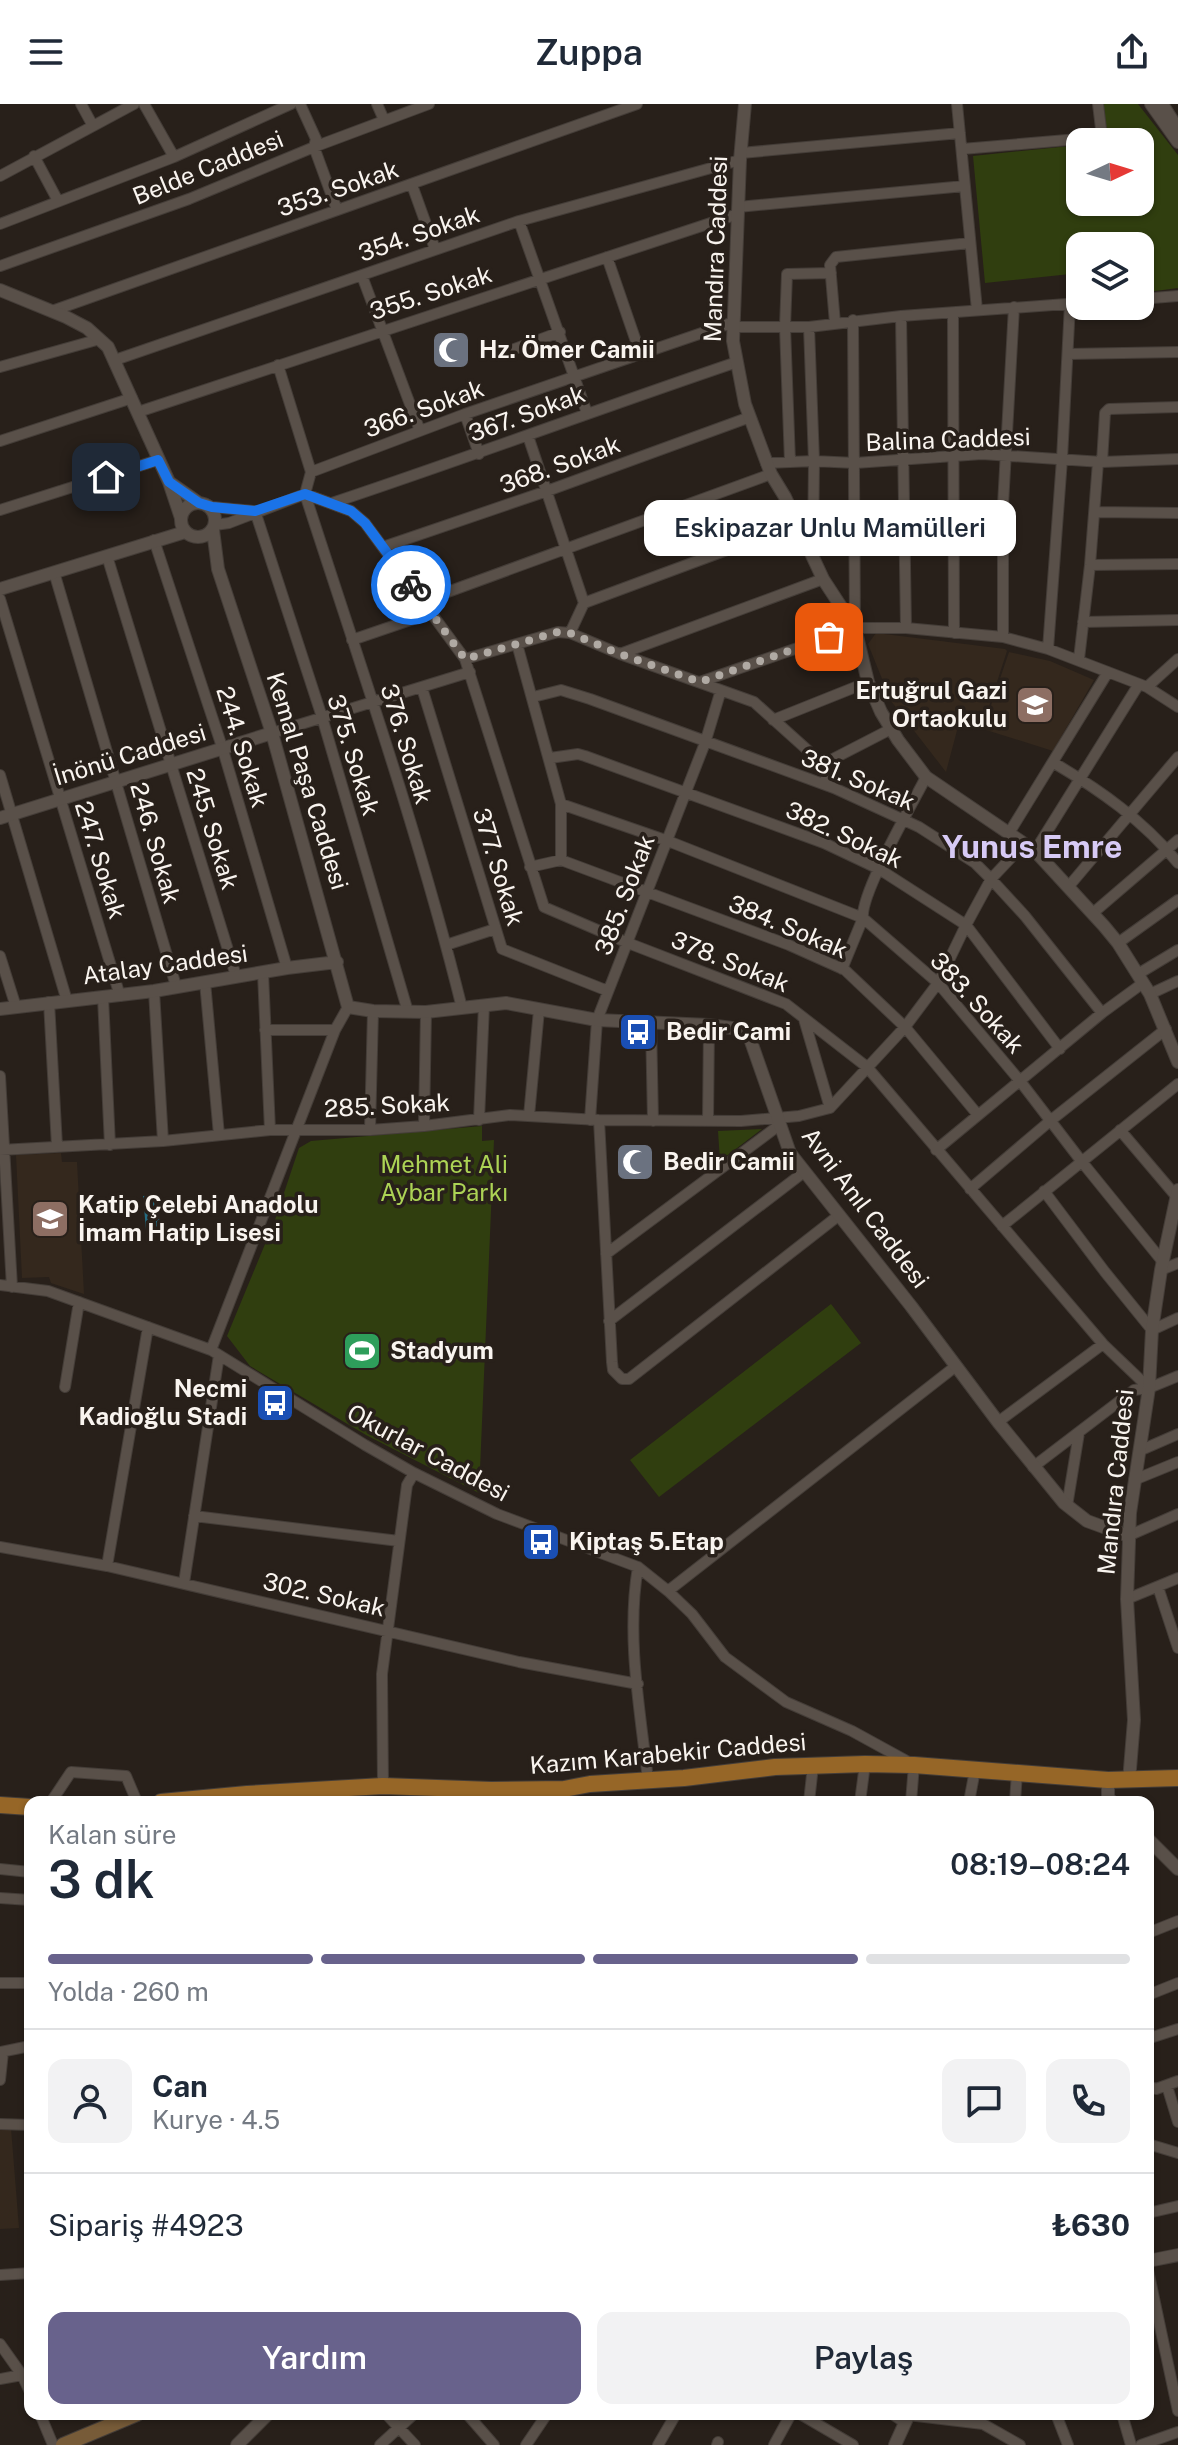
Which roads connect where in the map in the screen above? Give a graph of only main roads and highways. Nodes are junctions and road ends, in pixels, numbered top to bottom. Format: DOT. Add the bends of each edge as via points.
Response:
graph roads {
  1 [pos="1178,1778"];
  2 [pos="563,1795"];
  3 [pos="1106,1795"];
  4 [pos="259,1796"];
  5 [pos="491,1796"];
  6 [pos="0,1805"];
  7 [pos="24,1807"];
  8 [pos="112,2420"];
  9 [pos="63,2445"];
  1 -- 3 [label="main road, Kazım Karabekir Caddesi" via="1129,1781"];
  2 -- 3 [label="main road, Kazım Karabekir Caddesi" via="648,1780 865,1764 1017,1772"];
  2 -- 5 [label="main road, Kazım Karabekir Caddesi"];
  4 -- 5 [label="main road, Kazım Karabekir Caddesi" via="383,1786"];
  6 -- 7 [label="main road"];
  8 -- 9 [label="main road"];
}
